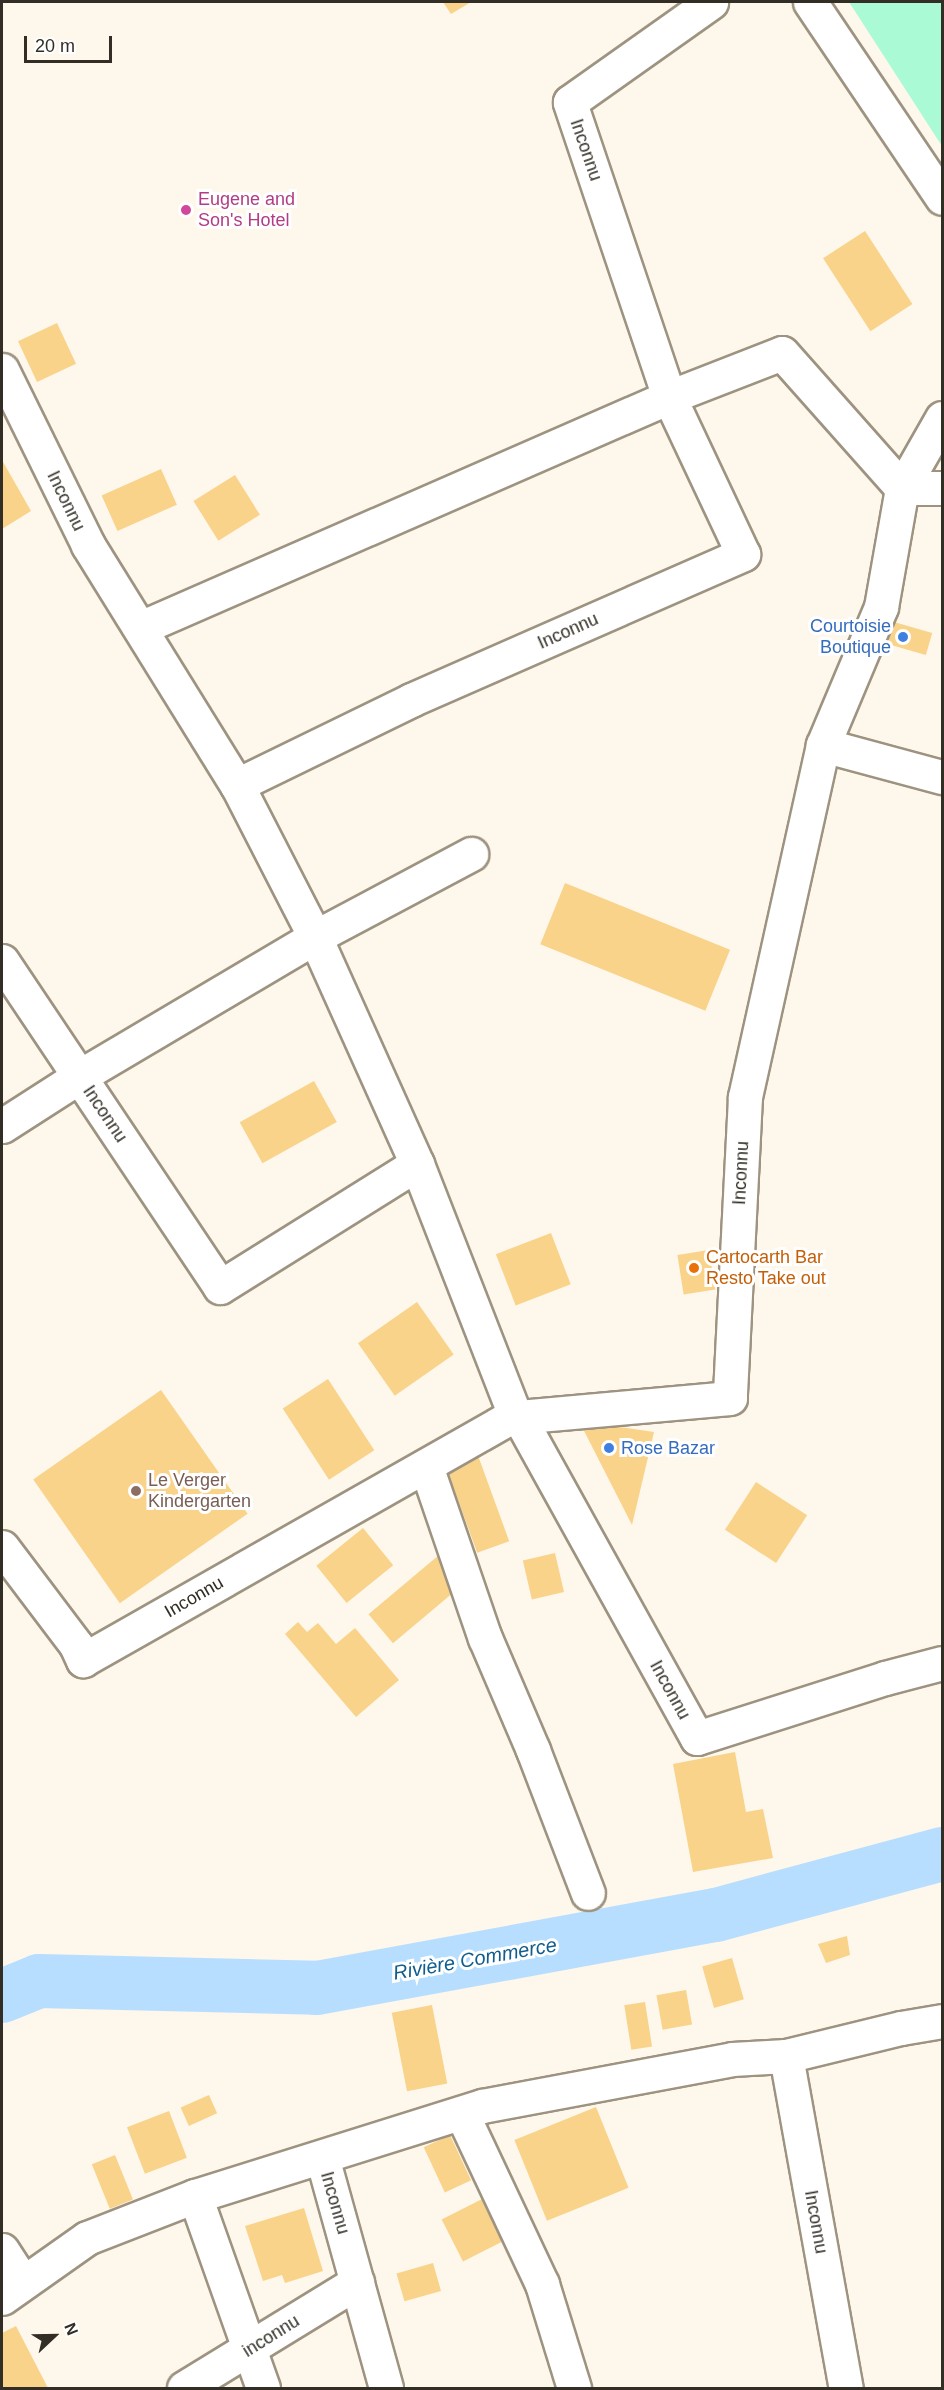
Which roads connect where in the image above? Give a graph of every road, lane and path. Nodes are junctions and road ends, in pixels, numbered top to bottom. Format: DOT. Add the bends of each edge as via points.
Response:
graph roads {
  1 [pos="711,2"];
  2 [pos="810,2"];
  3 [pos="942,198"];
  4 [pos="2,370"];
  5 [pos="669,397"];
  6 [pos="942,418"];
  7 [pos="902,488"];
  8 [pos="942,488"];
  9 [pos="140,628"];
  10 [pos="823,745"];
  11 [pos="942,777"];
  12 [pos="237,784"];
  13 [pos="471,854"];
  14 [pos="315,937"];
  15 [pos="2,961"];
  16 [pos="80,1076"];
  17 [pos="2,1126"];
  18 [pos="417,1164"];
  19 [pos="517,1416"];
  20 [pos="426,1466"];
  21 [pos="2,1547"];
  22 [pos="942,1663"];
  23 [pos="588,1893"];
  24 [pos="942,2021"];
  25 [pos="786,2056"];
  26 [pos="462,2114"];
  27 [pos="322,2157"];
  28 [pos="195,2196"];
  29 [pos="2,2250"];
  30 [pos="357,2282"];
  31 [pos="12,2290"];
  32 [pos="249,2349"];
  33 [pos="184,2388"];
  34 [pos="263,2388"];
  35 [pos="386,2388"];
  36 [pos="574,2388"];
  37 [pos="846,2388"];
  1 -- 5 [label="street, Inconnu" via="570,102"];
  2 -- 3 [label="street"];
  4 -- 9 [label="street, Inconnu" via="88,545"];
  5 -- 7 [label="street" via="782,352"];
  5 -- 9 [label="street"];
  5 -- 12 [label="street, Inconnu" via="743,554 411,700"];
  6 -- 7 [label="street, Inconnu"];
  7 -- 8 [label="street"];
  7 -- 10 [label="street, Inconnu" via="881,607"];
  9 -- 12 [label="street, Inconnu"];
  10 -- 11 [label="street"];
  10 -- 19 [label="street, Inconnu" via="745,1097 730,1398"];
  12 -- 14 [label="street, Inconnu"];
  13 -- 14 [label="street, Inconnu"];
  14 -- 16 [label="street, Inconnu"];
  14 -- 18 [label="street, Inconnu"];
  15 -- 16 [label="street, Inconnu"];
  16 -- 17 [label="street, Inconnu"];
  16 -- 18 [label="street, Inconnu" via="220,1287"];
  18 -- 19 [label="street, Inconnu"];
  19 -- 20 [label="street, Inconnu"];
  19 -- 22 [label="street, Inconnu" via="697,1738"];
  20 -- 21 [label="street, Inconnu" via="83,1660"];
  20 -- 23 [label="street" via="485,1638"];
  24 -- 25 [label="street"];
  25 -- 26 [label="street" via="732,2058 536,2094"];
  25 -- 37 [label="street, Inconnu"];
  26 -- 27 [label="street"];
  26 -- 36 [label="street" via="542,2284"];
  27 -- 28 [label="street"];
  27 -- 30 [label="street, Inconnu"];
  28 -- 31 [label="street" via="87,2238"];
  28 -- 32 [label="street, Inconnu"];
  29 -- 31 [label="street"];
  30 -- 32 [label="street, inconnu"];
  30 -- 35 [label="street, Inconnu"];
  32 -- 33 [label="street, inconnu"];
  32 -- 34 [label="street, Inconnu"];
}
